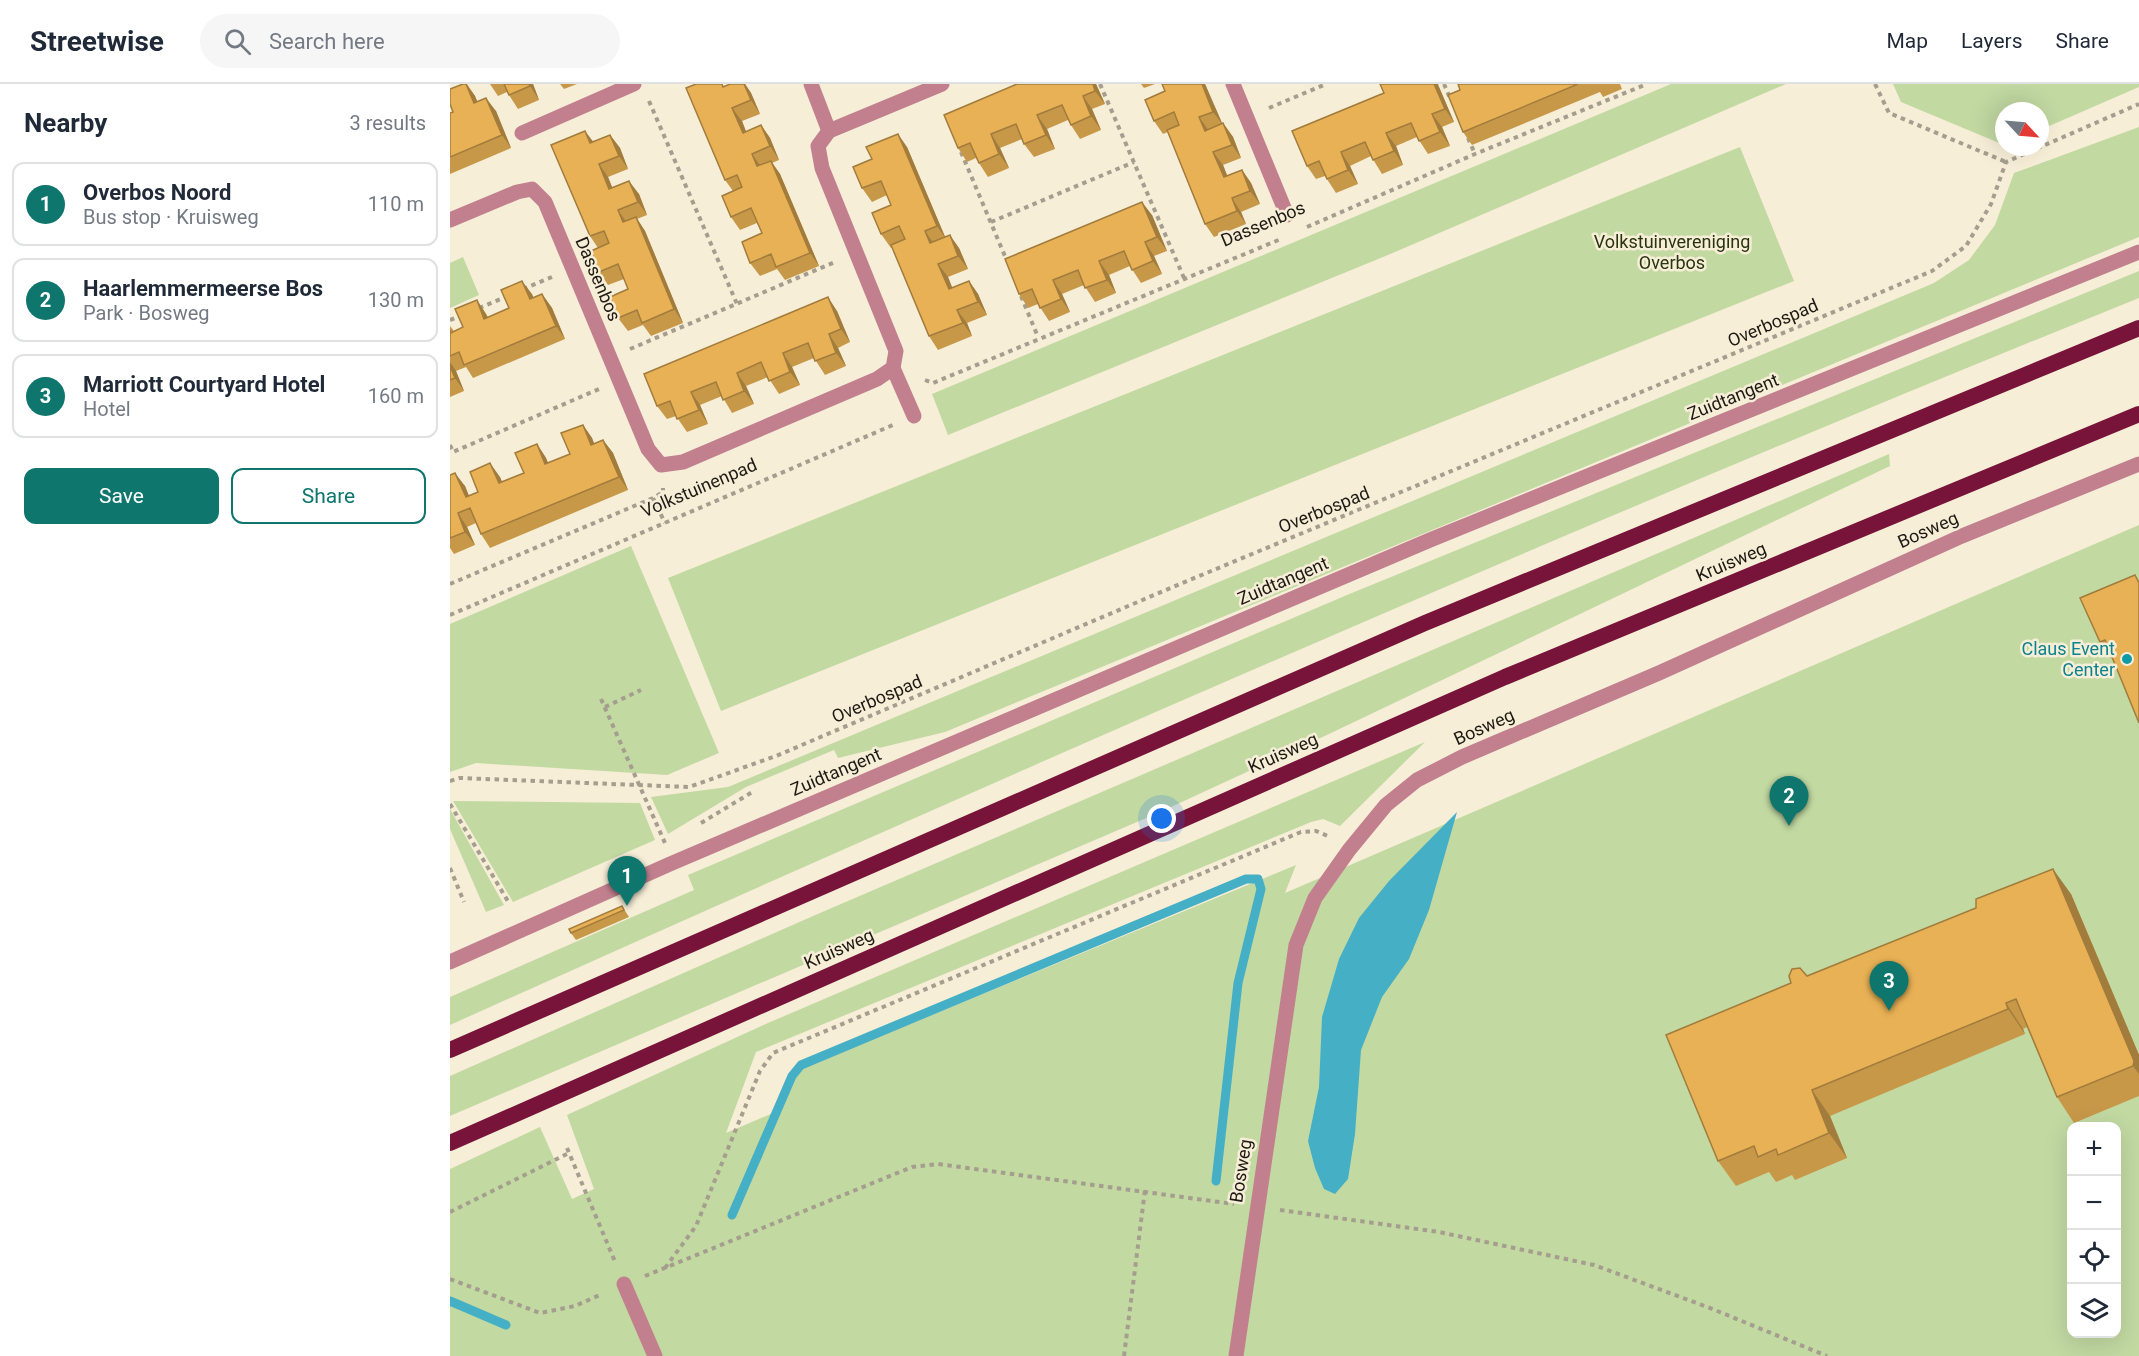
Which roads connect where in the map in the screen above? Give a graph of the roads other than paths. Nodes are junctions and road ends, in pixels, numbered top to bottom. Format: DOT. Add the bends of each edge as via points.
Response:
graph roads {
  1 [pos="634,84"];
  2 [pos="811,84"];
  3 [pos="942,84"];
  4 [pos="1233,84"];
  5 [pos="829,131"];
  6 [pos="522,133"];
  7 [pos="1287,215"];
  8 [pos="450,220"];
  9 [pos="2139,252"];
  10 [pos="2139,328"];
  11 [pos="893,368"];
  12 [pos="2139,414"];
  13 [pos="914,416"];
  14 [pos="2139,464"];
  15 [pos="450,962"];
  16 [pos="450,1050"];
  17 [pos="450,1143"];
  18 [pos="624,1284"];
  19 [pos="656,1356"];
  20 [pos="1236,1356"];
  1 -- 6 [label="street"];
  2 -- 5 [label="street"];
  3 -- 5 [label="street"];
  4 -- 7 [label="street, Dassenbos"];
  5 -- 11 [label="street" via="818,146 822,168 896,351"];
  8 -- 11 [label="street, Dassenbos" via="532,189 545,202 648,448 661,465 684,462 877,380"];
  9 -- 15 [label="street, Zuidtangent" via="1430,540"];
  10 -- 16 [label="highway" via="1425,622"];
  11 -- 13 [label="street"];
  12 -- 17 [label="highway, Kruisweg" via="1505,677"];
  14 -- 20 [label="street, Bosweg" via="1962,536 1462,757 1417,780 1386,805 1315,898 1296,945"];
  18 -- 19 [label="street"];
}
